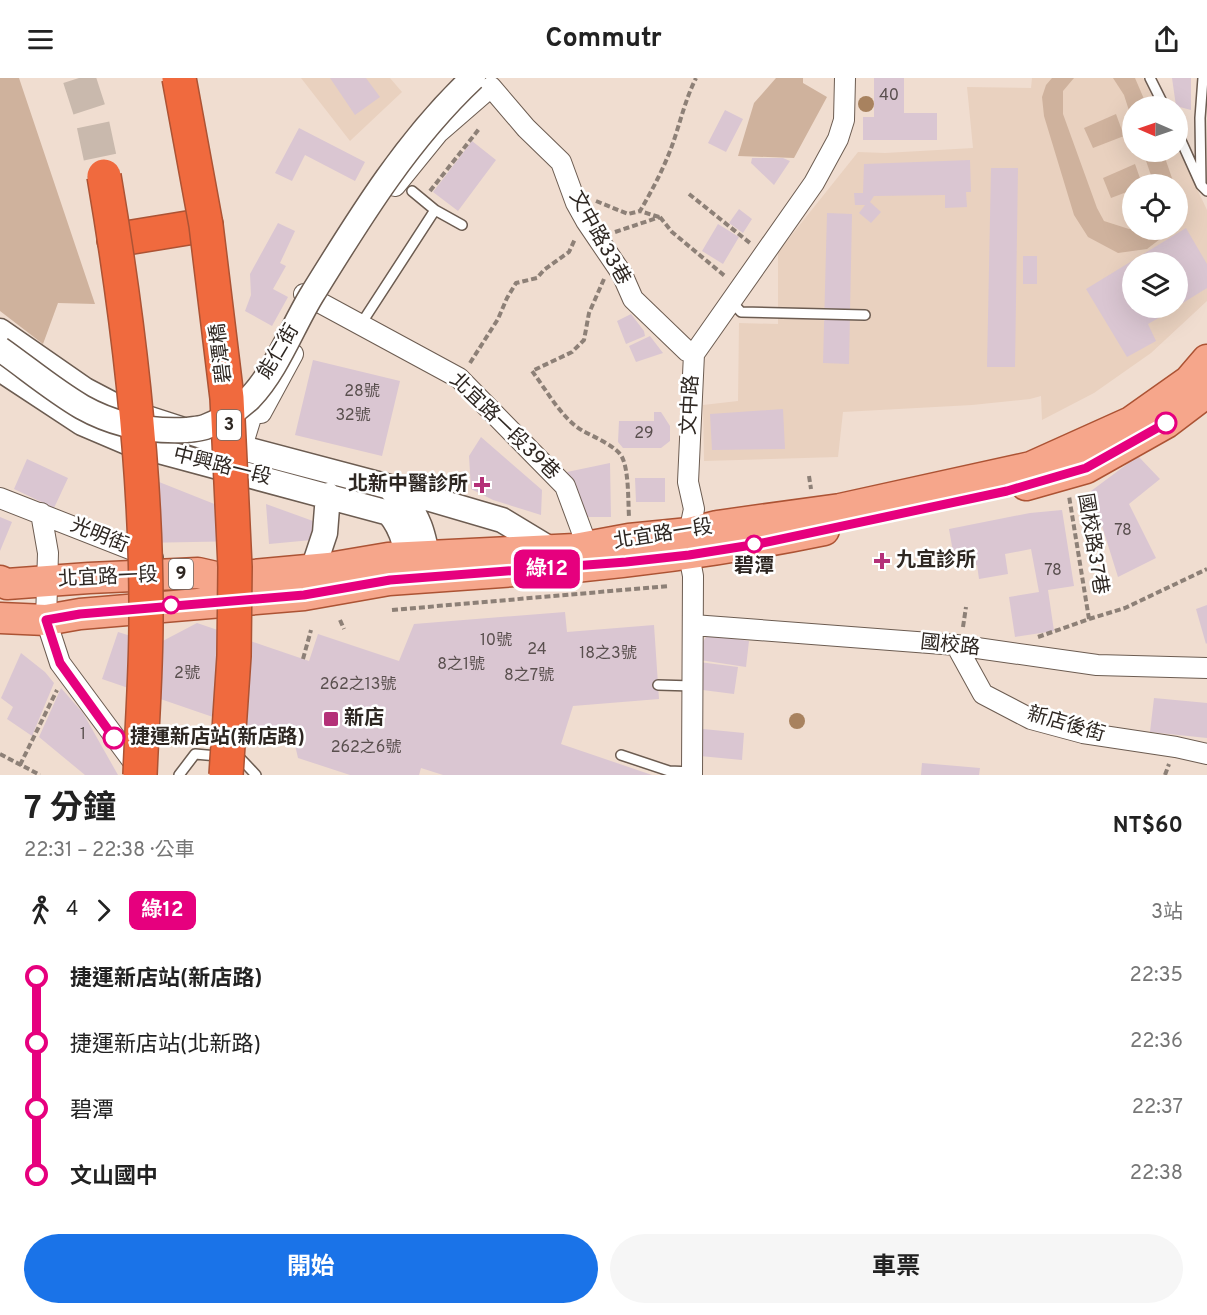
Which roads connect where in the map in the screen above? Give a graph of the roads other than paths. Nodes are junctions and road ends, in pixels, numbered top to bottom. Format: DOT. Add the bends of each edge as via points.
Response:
graph roads {
  1 [pos="179,78"];
  2 [pos="845,78"];
  3 [pos="1150,78"];
  4 [pos="1203,78"];
  5 [pos="482,82"];
  6 [pos="1159,96"];
  7 [pos="1188,155"];
  8 [pos="104,177"];
  9 [pos="1204,188"];
  10 [pos="412,191"];
  11 [pos="435,210"];
  12 [pos="206,225"];
  13 [pos="462,225"];
  14 [pos="114,240"];
  15 [pos="737,295"];
  16 [pos="312,299"];
  17 [pos="865,315"];
  18 [pos="361,324"];
  19 [pos="0,331"];
  20 [pos="0,349"];
  21 [pos="694,354"];
  22 [pos="1207,360"];
  23 [pos="0,369"];
  24 [pos="1207,390"];
  25 [pos="243,442"];
  26 [pos="235,470"];
  27 [pos="386,486"];
  28 [pos="328,495"];
  29 [pos="0,498"];
  30 [pos="41,513"];
  31 [pos="689,544"];
  32 [pos="588,548"];
  33 [pos="550,549"];
  34 [pos="419,567"];
  35 [pos="313,569"];
  36 [pos="198,573"];
  37 [pos="0,581"];
  38 [pos="48,581"];
  39 [pos="0,618"];
  40 [pos="46,620"];
  41 [pos="693,625"];
  42 [pos="956,645"];
  43 [pos="1207,668"];
  44 [pos="658,685"];
  45 [pos="693,686"];
  46 [pos="1207,754"];
  47 [pos="621,755"];
  48 [pos="692,774"];
  49 [pos="142,775"];
  50 [pos="179,775"];
  51 [pos="226,775"];
  52 [pos="256,775"];
  1 -- 12 [label="highway, 碧潭橋 / 3, bridge"];
  2 -- 15 [label="street, 文中路" via="844,120 838,139 814,183"];
  3 -- 6 [label="lane"];
  4 -- 9 [label="lane" via="1200,118"];
  5 -- 16 [label="street" via="388,194 344,261"];
  5 -- 20 [label="street, 能仁街, bridge" via="443,106 401,158 312,294 272,367 251,396 227,417 202,428 173,431 122,424 82,407"];
  5 -- 21 [label="street, 文中路33巷" via="561,162 576,203 622,274 633,299"];
  7 -- 9 [label="lane"];
  8 -- 14 [label="highway, bridge"];
  10 -- 11 [label="lane"];
  11 -- 13 [label="lane"];
  11 -- 18 [label="lane"];
  12 -- 14 [label="highway"];
  12 -- 51 [label="highway, 碧潭橋 / 3, bridge" via="227,398 235,567"];
  14 -- 49 [label="highway, bridge" via="132,371 143,508 146,620"];
  15 -- 17 [label="lane" via="741,312"];
  15 -- 21 [label="street, 文中路"];
  16 -- 18 [label="street, 北宜路一段39巷"];
  16 -- 25 [label="street" via="273,392"];
  18 -- 32 [label="street, 北宜路一段39巷" via="459,378 565,486"];
  19 -- 25 [label="street, 中興路一段" via="85,390 125,411"];
  21 -- 31 [label="street, 文中路" via="688,460 694,509"];
  22 -- 31 [label="main road, 北宜路一段 / 9" via="1189,381 1131,422 1031,467 840,509 717,526"];
  23 -- 26 [label="street, 中興路一段" via="82,423 129,443"];
  24 -- 31 [label="main road, 北宜路一段 / 9" via="1166,423 1086,468 1066,474 1007,491 758,544"];
  25 -- 26 [label="street"];
  25 -- 27 [label="street, 中興路一段"];
  26 -- 28 [label="street, 中興路一段"];
  27 -- 33 [label="street, 中興路一段" via="502,520"];
  27 -- 34 [label="street, 中興路一段" via="402,496 414,512 423,535"];
  28 -- 34 [label="street, 中興路一段" via="388,513"];
  28 -- 35 [label="street" via="325,533"];
  29 -- 30 [label="street, 光明街"];
  30 -- 36 [label="street, 光明街"];
  30 -- 38 [label="street"];
  31 -- 32 [label="main road, 北宜路一段 / 9" via="629,539"];
  31 -- 34 [label="main road, 北宜路一段 / 9" via="569,567"];
  31 -- 41 [label="street, 文中路"];
  32 -- 33 [label="main road, 北宜路一段 / 9"];
  33 -- 34 [label="main road, 北宜路一段 / 9"];
  34 -- 35 [label="main road, 北宜路一段 / 9" via="388,558"];
  34 -- 40 [label="main road, 北宜路一段 / 9" via="390,580 304,595 92,612"];
  35 -- 36 [label="main road, 北宜路一段 / 9" via="220,578"];
  36 -- 38 [label="main road, 北宜路一段 / 9"];
  37 -- 38 [label="main road, 9"];
  38 -- 40 [label="street"];
  39 -- 40 [label="main road, 9"];
  40 -- 49 [label="street" via="60,663"];
  41 -- 42 [label="street, 國校路"];
  41 -- 45 [label="street, 文中路"];
  42 -- 43 [label="street, 國校路" via="1097,665"];
  42 -- 46 [label="street, 新店後街" via="983,694 1031,718 1083,733"];
  44 -- 45 [label="lane"];
  45 -- 48 [label="street, 文中路"];
  47 -- 48 [label="lane" via="669,771"];
  50 -- 52 [label="lane" via="195,754 240,759"];
}
